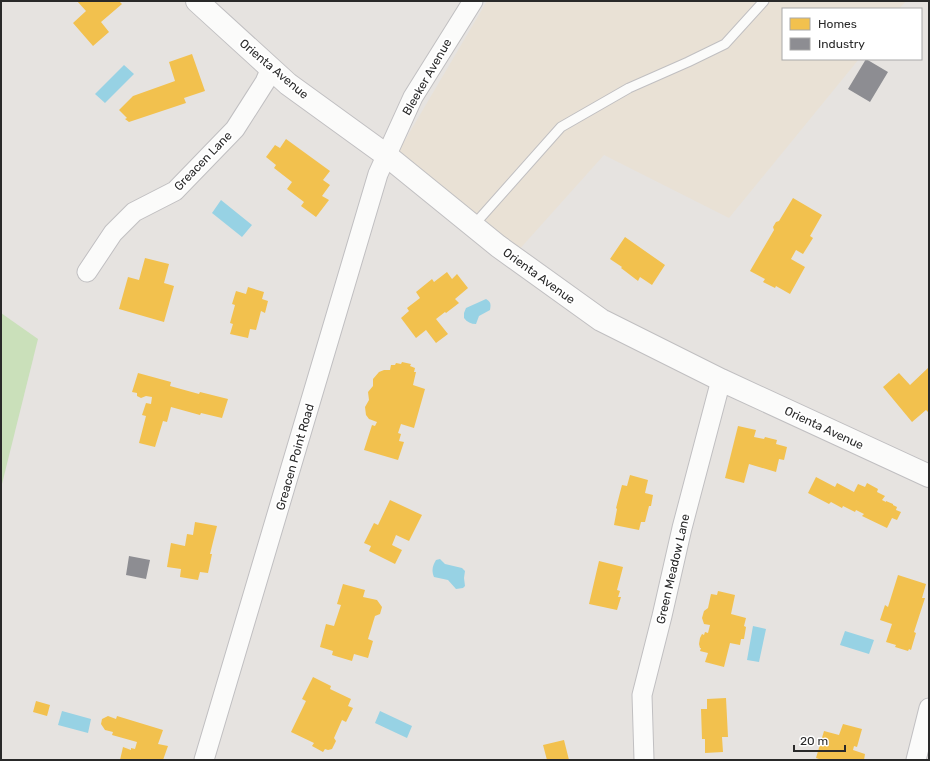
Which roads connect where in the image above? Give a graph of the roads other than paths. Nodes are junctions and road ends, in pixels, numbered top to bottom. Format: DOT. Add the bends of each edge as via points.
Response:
graph roads {
  1 [pos="197,1"];
  2 [pos="473,1"];
  3 [pos="764,1"];
  4 [pos="271,68"];
  5 [pos="386,155"];
  6 [pos="473,226"];
  7 [pos="87,272"];
  8 [pos="721,380"];
  9 [pos="929,476"];
  10 [pos="929,708"];
  11 [pos="204,760"];
  12 [pos="644,760"];
  13 [pos="916,760"];
  1 -- 4 [label="street, Orienta Avenue"];
  2 -- 5 [label="street, Bleeker Avenue" via="413,97"];
  3 -- 6 [label="lane" via="725,44 629,88 561,127"];
  4 -- 5 [label="street, Orienta Avenue" via="288,84"];
  4 -- 7 [label="street, Greacen Lane" via="265,82 234,129 175,191 134,212 113,233"];
  5 -- 6 [label="street, Orienta Avenue"];
  5 -- 11 [label="street, Greacen Point Road" via="378,174"];
  6 -- 8 [label="street, Orienta Avenue" via="601,320"];
  8 -- 9 [label="street, Orienta Avenue"];
  8 -- 12 [label="street, Green Meadow Lane" via="642,695"];
  10 -- 13 [label="street"];
}
